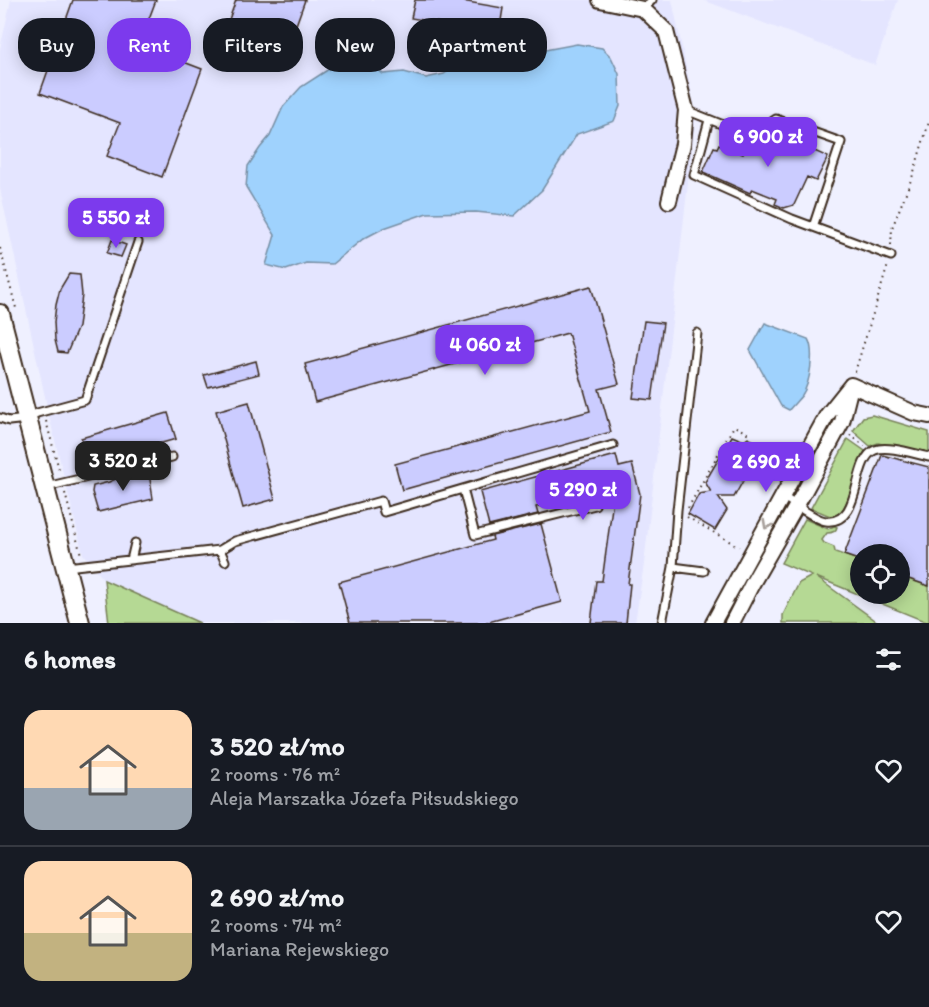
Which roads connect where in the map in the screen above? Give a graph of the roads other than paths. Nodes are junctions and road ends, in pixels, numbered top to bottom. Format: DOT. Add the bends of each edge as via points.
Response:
graph roads {
  1 [pos="600,0"];
  2 [pos="647,4"];
  3 [pos="686,110"];
  4 [pos="709,120"];
  5 [pos="669,201"];
  6 [pos="813,227"];
  7 [pos="138,242"];
  8 [pos="891,256"];
  9 [pos="0,314"];
  10 [pos="697,333"];
  11 [pos="851,385"];
  12 [pos="929,416"];
  13 [pos="0,418"];
  14 [pos="27,419"];
  15 [pos="613,445"];
  16 [pos="172,457"];
  17 [pos="929,458"];
  18 [pos="53,482"];
  19 [pos="463,489"];
  20 [pos="782,496"];
  21 [pos="596,505"];
  22 [pos="797,505"];
  23 [pos="135,543"];
  24 [pos="219,550"];
  25 [pos="131,560"];
  26 [pos="225,561"];
  27 [pos="66,567"];
  28 [pos="673,567"];
  29 [pos="704,571"];
  30 [pos="80,623"];
  31 [pos="662,623"];
  32 [pos="713,623"];
  33 [pos="732,623"];
  1 -- 2 [label="street"];
  2 -- 3 [label="street" via="666,31"];
  3 -- 4 [label="lane"];
  3 -- 5 [label="street" via="683,144"];
  4 -- 6 [label="lane" via="694,175"];
  4 -- 6 [label="lane" via="751,136 776,119 841,142"];
  6 -- 8 [label="lane"];
  7 -- 14 [label="lane" via="85,400"];
  9 -- 14 [label="street"];
  10 -- 28 [label="lane"];
  11 -- 12 [label="street"];
  11 -- 20 [label="street" via="827,415"];
  11 -- 22 [label="street" via="842,422"];
  13 -- 14 [label="lane"];
  14 -- 18 [label="street"];
  15 -- 19 [label="lane"];
  16 -- 18 [label="lane"];
  17 -- 22 [label="lane" via="884,448 872,451 865,459 849,511 840,519 826,521"];
  18 -- 27 [label="street"];
  19 -- 21 [label="lane" via="475,535"];
  19 -- 24 [label="lane" via="384,512 381,501 235,541"];
  20 -- 22 [label="lane"];
  20 -- 32 [label="street, one-way"];
  22 -- 33 [label="street"];
  23 -- 25 [label="lane"];
  24 -- 25 [label="lane"];
  24 -- 26 [label="lane"];
  25 -- 27 [label="lane"];
  27 -- 30 [label="street"];
  28 -- 29 [label="lane"];
  28 -- 31 [label="lane"];
}
